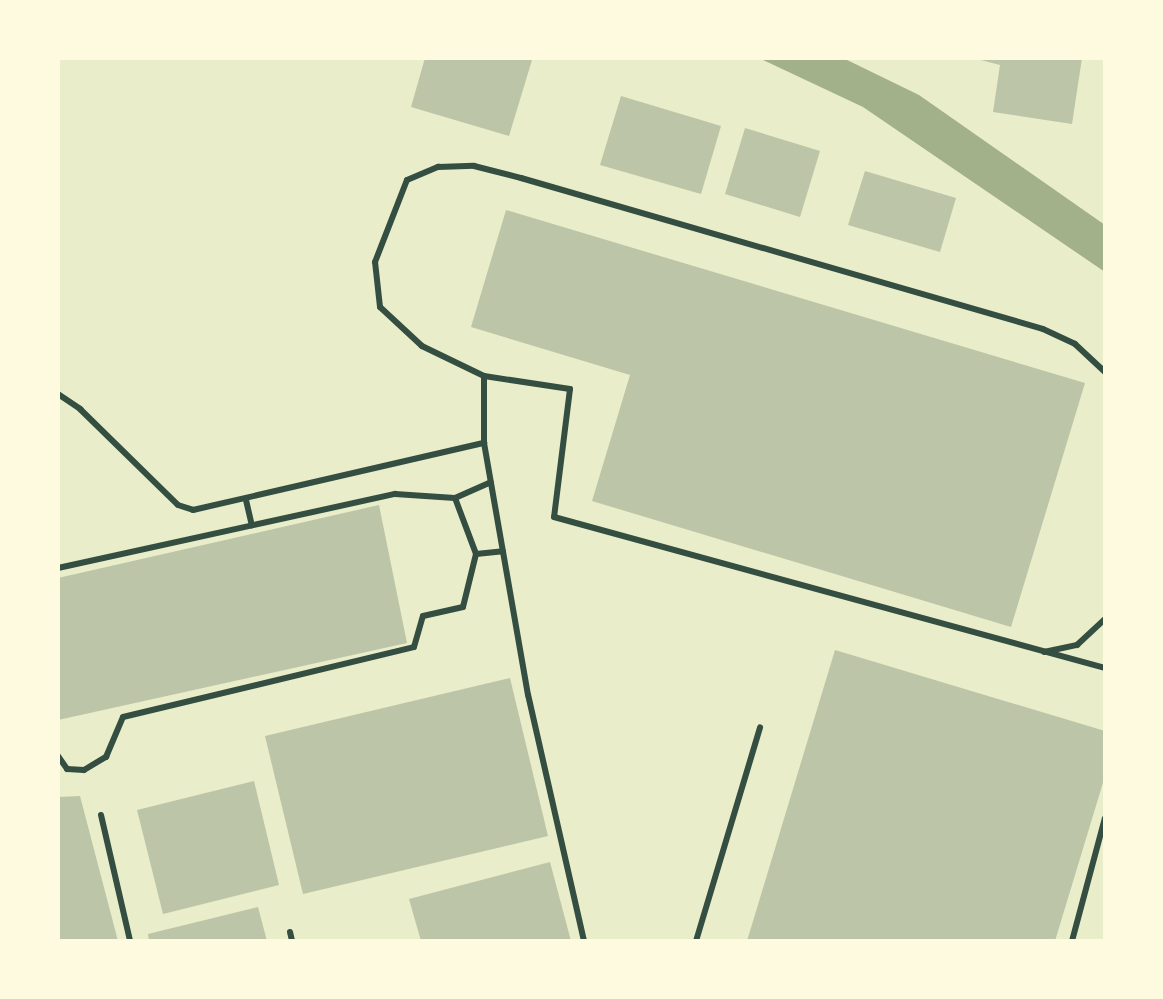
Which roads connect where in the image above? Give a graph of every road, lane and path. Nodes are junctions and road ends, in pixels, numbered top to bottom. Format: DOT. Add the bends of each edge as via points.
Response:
graph roads {
  1 [pos="1105,372"];
  2 [pos="484,376"];
  3 [pos="58,394"];
  4 [pos="484,443"];
  5 [pos="491,482"];
  6 [pos="455,498"];
  7 [pos="246,500"];
  8 [pos="252,525"];
  9 [pos="503,551"];
  10 [pos="476,554"];
  11 [pos="58,568"];
  12 [pos="1105,619"];
  13 [pos="1042,652"];
  14 [pos="1105,668"];
  15 [pos="760,727"];
  16 [pos="58,756"];
  17 [pos="101,815"];
  18 [pos="1105,818"];
  19 [pos="290,932"];
  20 [pos="130,941"];
  21 [pos="292,941"];
  22 [pos="584,941"];
  23 [pos="696,941"];
  24 [pos="1072,941"];
  1 -- 2 [label="lane" via="1075,344 1043,329 474,166 438,167 407,180 390,215 375,262 380,307 422,346"];
  2 -- 4 [label="lane"];
  2 -- 13 [label="lane" via="570,389 554,517"];
  3 -- 7 [label="lane" via="178,505 208,509"];
  4 -- 5 [label="lane"];
  4 -- 7 [label="lane"];
  5 -- 6 [label="lane"];
  5 -- 9 [label="lane"];
  6 -- 8 [label="lane" via="395,494"];
  6 -- 10 [label="lane"];
  7 -- 8 [label="lane"];
  8 -- 11 [label="lane"];
  9 -- 10 [label="lane"];
  9 -- 22 [label="lane" via="528,695"];
  10 -- 16 [label="lane" via="463,607 423,616 414,647 123,717 106,757 84,770 67,769"];
  12 -- 13 [label="lane" via="1077,645"];
  13 -- 14 [label="lane"];
  15 -- 23 [label="lane"];
  17 -- 20 [label="lane"];
  18 -- 24 [label="lane"];
  19 -- 21 [label="lane"];
}
